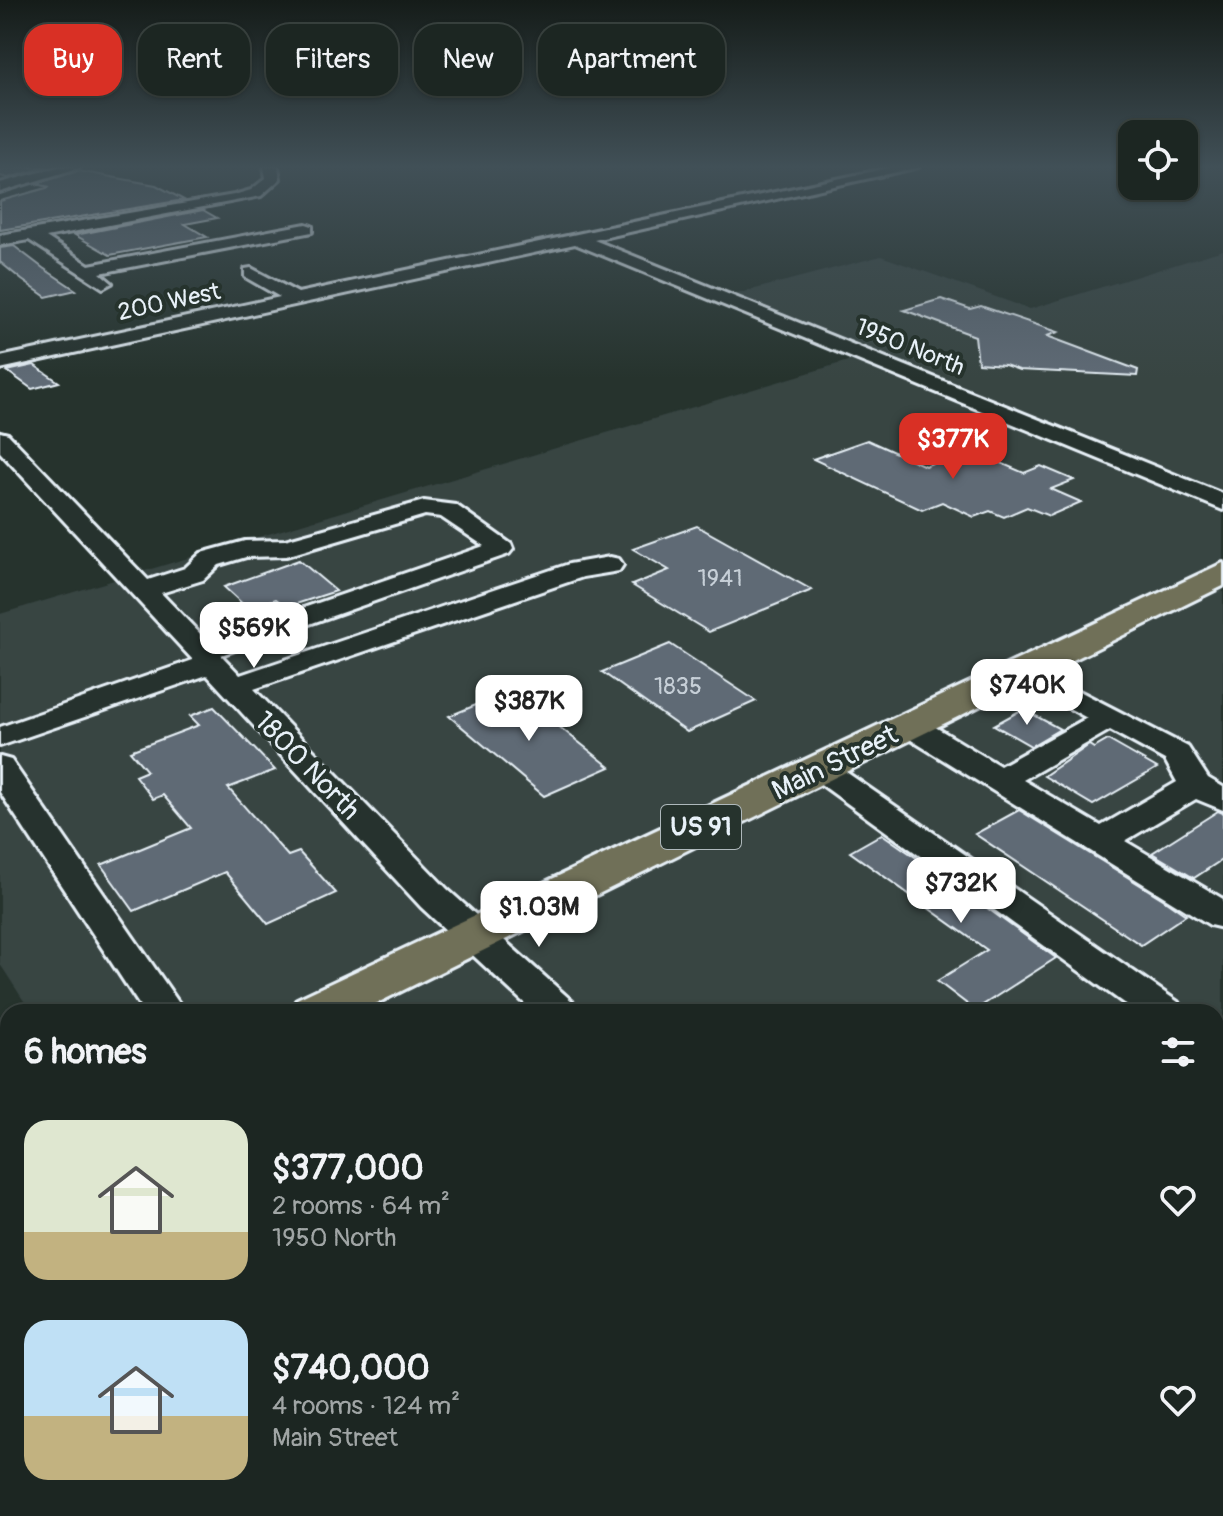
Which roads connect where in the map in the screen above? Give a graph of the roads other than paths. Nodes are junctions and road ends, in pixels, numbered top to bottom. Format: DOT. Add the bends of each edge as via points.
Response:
graph roads {
  1 [pos="37,238"];
  2 [pos="260,238"];
  3 [pos="583,238"];
  4 [pos="577,239"];
  5 [pos="86,271"];
  6 [pos="251,273"];
  7 [pos="103,283"];
  8 [pos="291,297"];
  9 [pos="0,363"];
  10 [pos="0,439"];
  11 [pos="1223,503"];
  12 [pos="610,565"];
  13 [pos="1223,573"];
  14 [pos="140,591"];
  15 [pos="206,659"];
  16 [pos="1023,671"];
  17 [pos="232,687"];
  18 [pos="1110,718"];
  19 [pos="911,726"];
  20 [pos="0,737"];
  21 [pos="0,767"];
  22 [pos="822,770"];
  23 [pos="998,780"];
  24 [pos="1209,792"];
  25 [pos="1099,842"];
  26 [pos="1219,910"];
  27 [pos="474,935"];
  28 [pos="160,1004"];
  29 [pos="332,1004"];
  30 [pos="550,1004"];
  31 [pos="1153,1004"];
  1 -- 5 [label="street"];
  2 -- 5 [label="street"];
  3 -- 4 [label="street, 200 West"];
  4 -- 8 [label="street, 200 West"];
  4 -- 11 [label="street, 1950 North"];
  5 -- 7 [label="street"];
  6 -- 8 [label="street"];
  8 -- 9 [label="street, 200 West"];
  10 -- 14 [label="street, 1800 North"];
  12 -- 17 [label="street" via="578,570"];
  13 -- 16 [label="main road, Main Street / US 91"];
  14 -- 15 [label="street, 1800 North"];
  14 -- 15 [label="street" via="194,574 210,559 286,548 424,508 447,510 500,549"];
  15 -- 17 [label="street, 1800 North"];
  15 -- 20 [label="street"];
  16 -- 18 [label="street"];
  16 -- 19 [label="main road, Main Street / US 91"];
  17 -- 27 [label="street, 1800 North"];
  18 -- 23 [label="street"];
  18 -- 24 [label="street" via="1177,754"];
  19 -- 22 [label="main road, Main Street / US 91"];
  19 -- 23 [label="street"];
  21 -- 28 [label="street"];
  22 -- 27 [label="main road, Main Street / US 91"];
  22 -- 31 [label="street"];
  23 -- 25 [label="street"];
  24 -- 25 [label="street"];
  25 -- 26 [label="street"];
  27 -- 29 [label="main road, Main Street / US 91"];
  27 -- 30 [label="street, 1800 North"];
}
